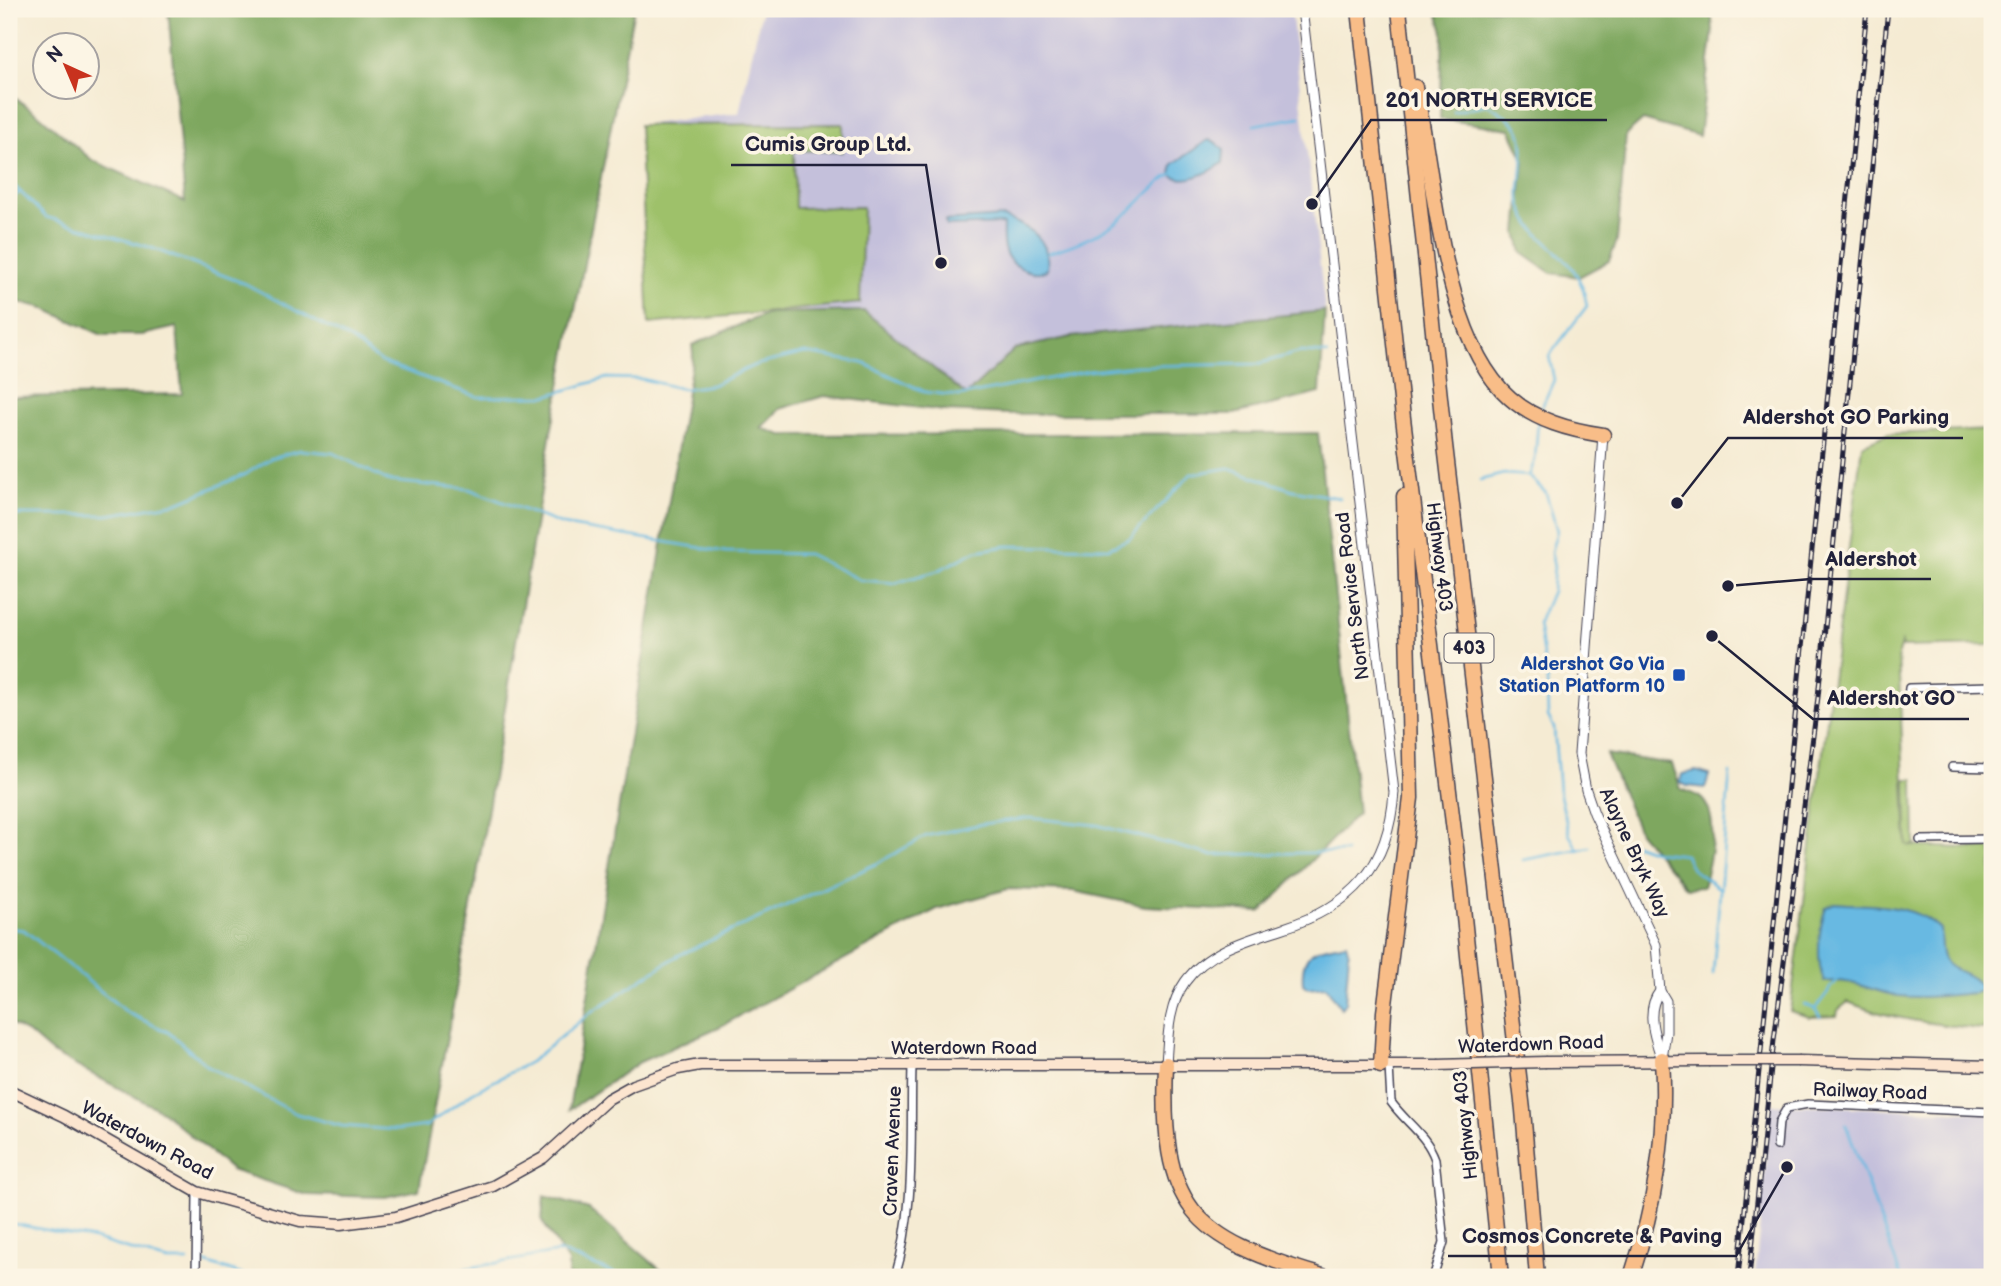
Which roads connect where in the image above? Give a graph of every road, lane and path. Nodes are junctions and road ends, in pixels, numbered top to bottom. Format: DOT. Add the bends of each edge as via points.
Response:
graph roads {
  1 [pos="1302,9"];
  2 [pos="1359,9"];
  3 [pos="1400,14"];
  4 [pos="1402,418"];
  5 [pos="1603,435"];
  6 [pos="1992,686"];
  7 [pos="1908,697"];
  8 [pos="1952,768"];
  9 [pos="1992,768"];
  10 [pos="1992,839"];
  11 [pos="1920,840"];
  12 [pos="1662,1059"];
  13 [pos="1166,1064"];
  14 [pos="912,1066"];
  15 [pos="1385,1066"];
  16 [pos="1992,1066"];
  17 [pos="9,1090"];
  18 [pos="1992,1112"];
  19 [pos="1777,1146"];
  20 [pos="197,1192"];
  21 [pos="1434,1275"];
  22 [pos="196,1277"];
  23 [pos="895,1277"];
  24 [pos="1326,1277"];
  25 [pos="1501,1277"];
  26 [pos="1537,1277"];
  27 [pos="1631,1277"];
  1 -- 13 [label="street, North Service Road" via="1394,792 1392,818 1382,853 1365,879 1345,897 1285,928 1226,949 1192,974 1174,1006"];
  2 -- 4 [label="highway, Highway 403 / 403"];
  3 -- 5 [label="highway" via="1462,321 1488,373 1509,397 1538,417"];
  3 -- 26 [label="highway, Highway 403 / 403" via="1523,1111"];
  4 -- 15 [label="highway" via="1411,799 1384,1012"];
  4 -- 25 [label="highway, Highway 403 / 403" via="1461,888"];
  5 -- 12 [label="street, Alayne Bryk Way" via="1578,735 1580,767 1594,814 1652,934 1660,991 1666,1001"];
  6 -- 7 [label="street" via="1909,688"];
  8 -- 9 [label="street"];
  10 -- 11 [label="street"];
  12 -- 15 [label="main road, Waterdown Road, bridge"];
  12 -- 16 [label="main road, Waterdown Road, bridge"];
  12 -- 27 [label="highway" via="1663,1127 1657,1188"];
  13 -- 14 [label="main road, Waterdown Road"];
  13 -- 15 [label="main road, Waterdown Road"];
  13 -- 24 [label="highway" via="1165,1137 1177,1183 1193,1212 1245,1250"];
  14 -- 20 [label="main road, Waterdown Road" via="699,1065 657,1075 608,1099 523,1171 492,1186 396,1217 341,1224 300,1222"];
  14 -- 23 [label="street, Craven Avenue" via="911,1201"];
  15 -- 21 [label="street" via="1391,1102 1417,1129 1434,1159 1444,1242"];
  17 -- 20 [label="main road, Waterdown Road"];
  18 -- 19 [label="street, Railway Road" via="1808,1104 1787,1108 1779,1122"];
  20 -- 22 [label="street"];
}
